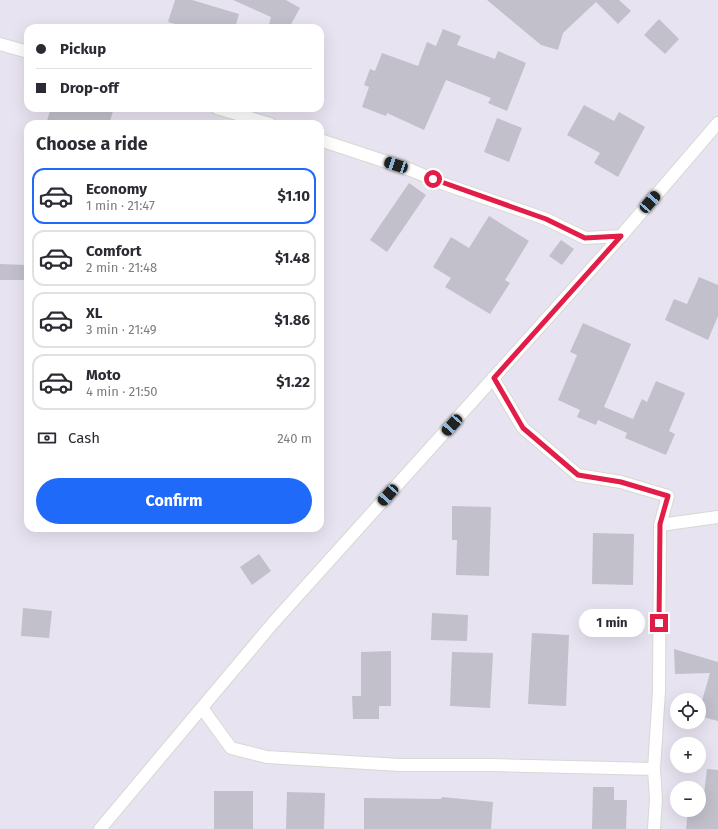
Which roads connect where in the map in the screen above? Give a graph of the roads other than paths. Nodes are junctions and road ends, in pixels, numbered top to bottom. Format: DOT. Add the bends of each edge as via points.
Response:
graph roads {
  1 [pos="0,44"];
  2 [pos="24,51"];
  3 [pos="230,112"];
  4 [pos="254,120"];
  5 [pos="718,123"];
  6 [pos="324,141"];
  7 [pos="621,236"];
  8 [pos="494,378"];
  9 [pos="718,517"];
  10 [pos="660,524"];
  11 [pos="202,708"];
  12 [pos="654,770"];
  13 [pos="100,829"];
  14 [pos="654,829"];
  1 -- 2 [label="street"];
  3 -- 4 [label="street"];
  5 -- 7 [label="street"];
  6 -- 7 [label="street" via="546,219 585,238"];
  7 -- 8 [label="street"];
  8 -- 10 [label="street" via="523,428 578,475 621,482 668,496"];
  8 -- 11 [label="street" via="273,623"];
  9 -- 10 [label="street"];
  10 -- 12 [label="street" via="659,691"];
  11 -- 12 [label="street" via="231,748 267,757 400,765"];
  11 -- 13 [label="street"];
  12 -- 14 [label="street"];
}
